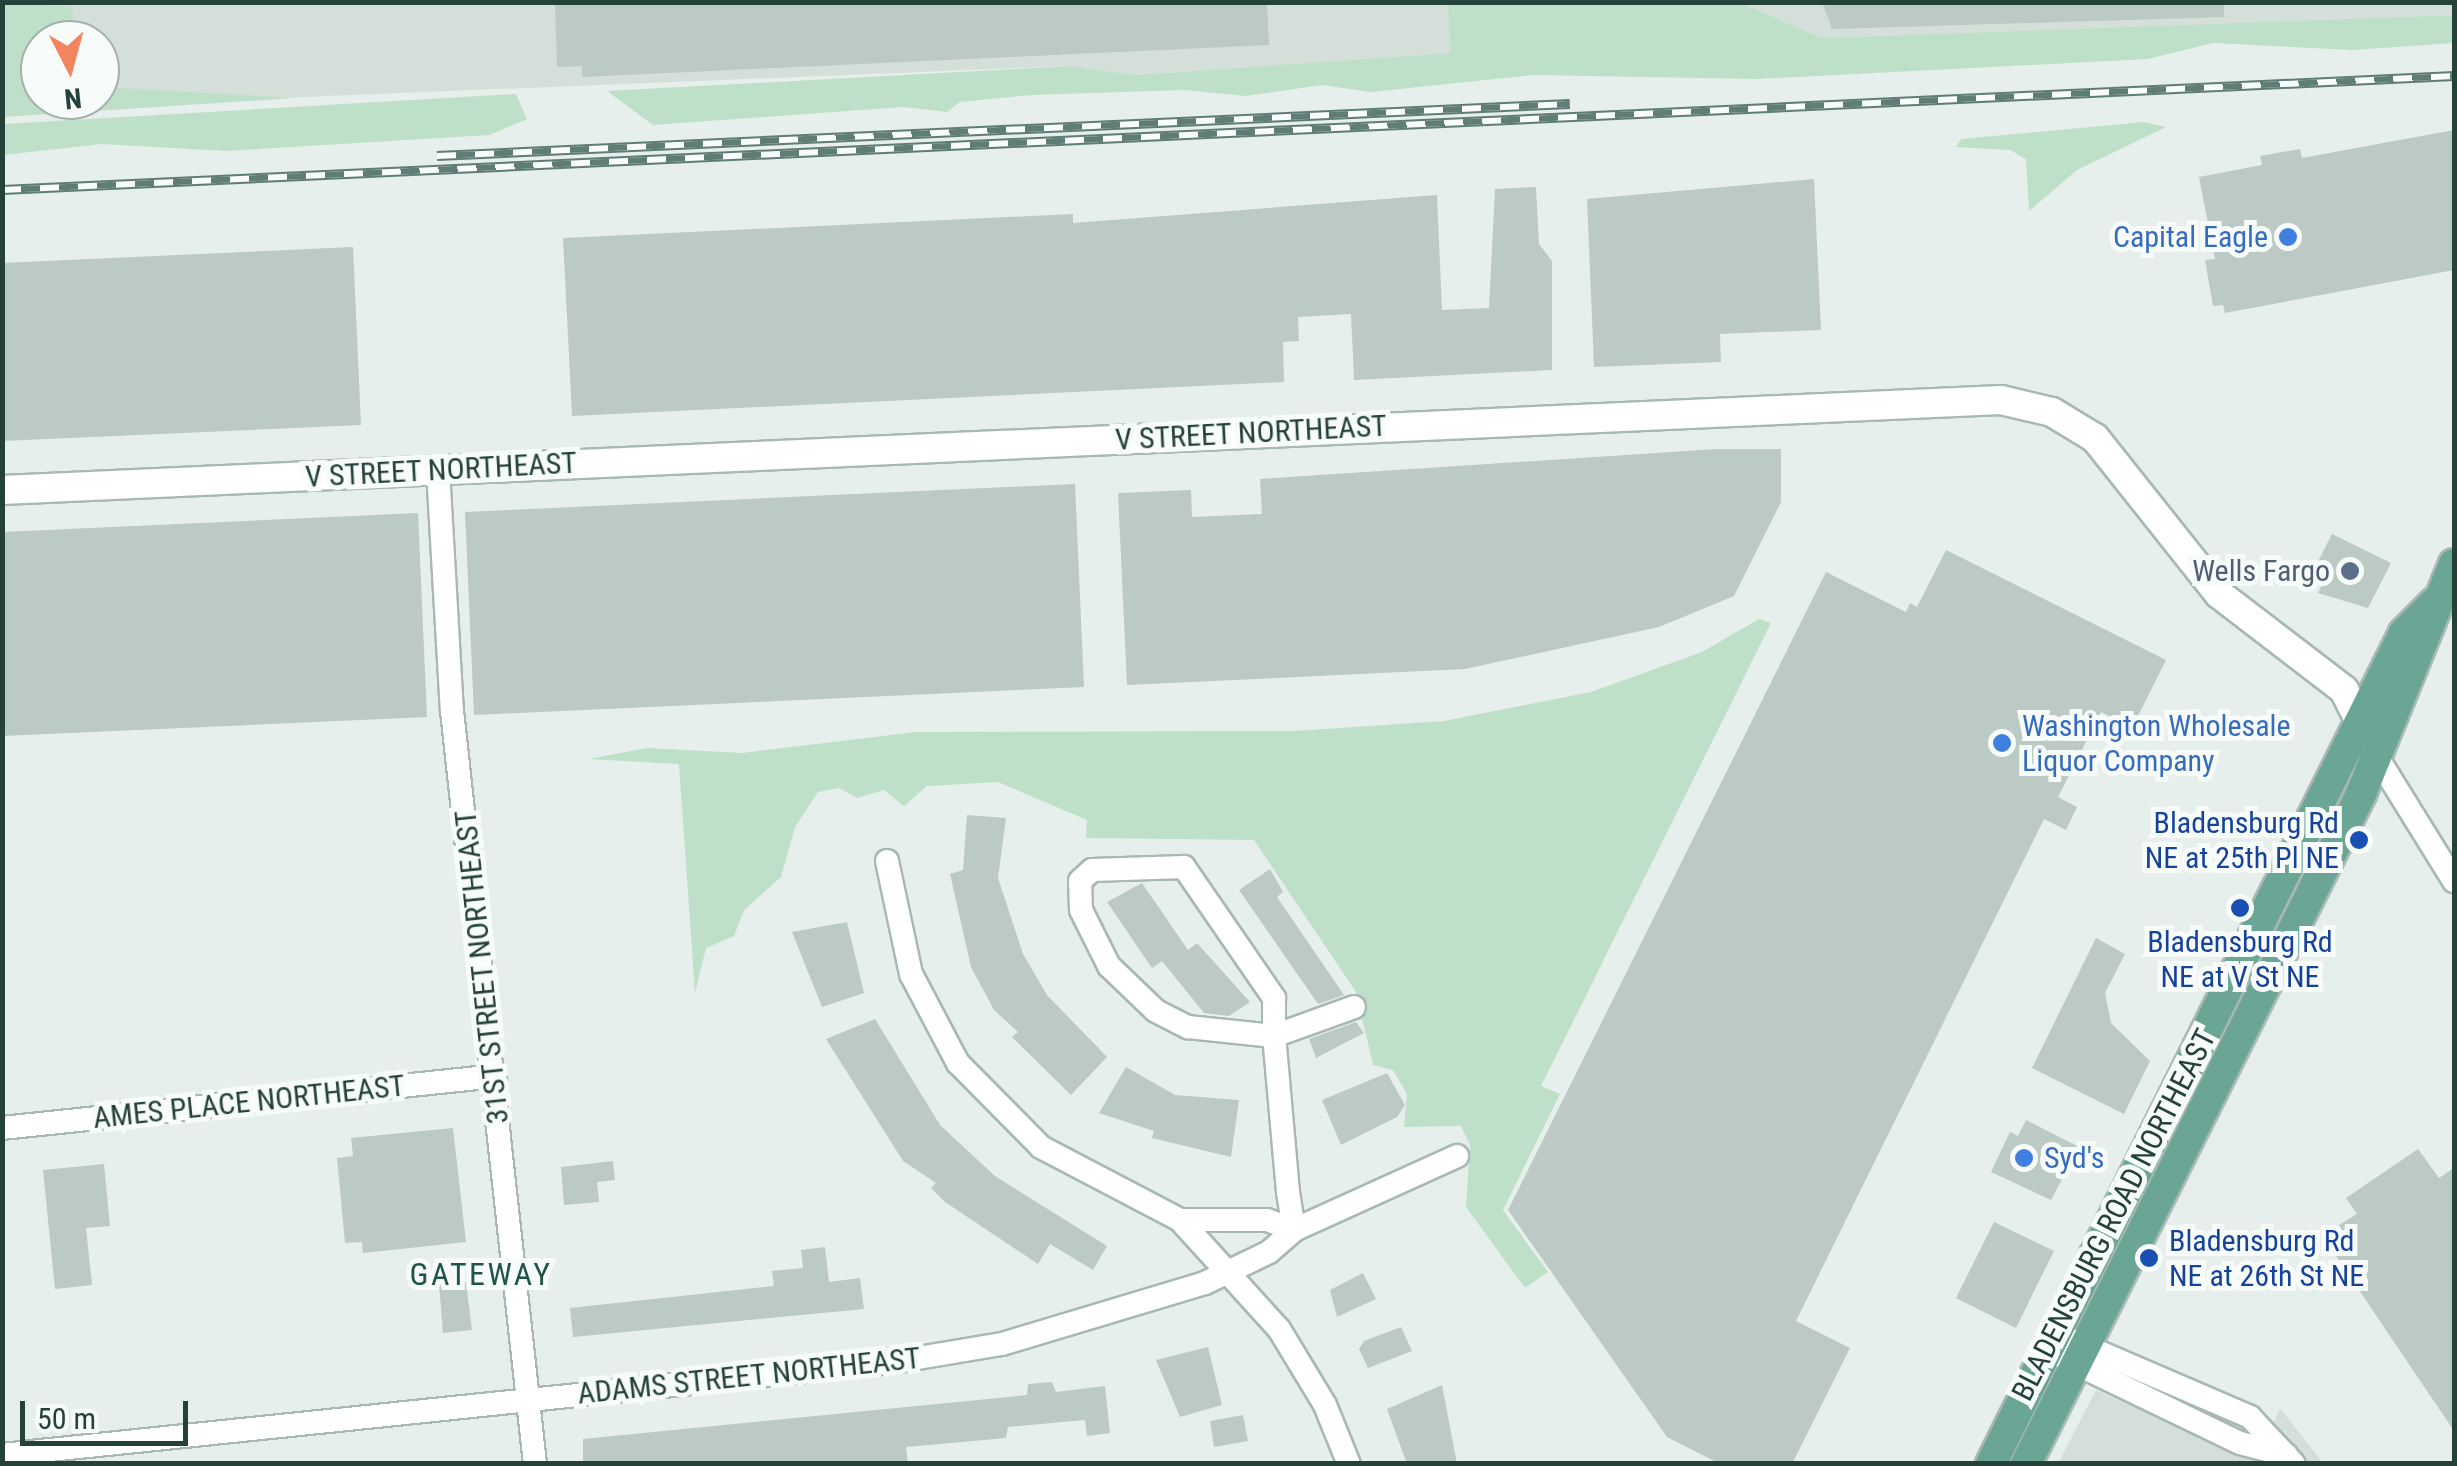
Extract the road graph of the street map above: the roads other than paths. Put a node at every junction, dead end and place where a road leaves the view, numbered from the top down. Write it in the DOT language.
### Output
graph roads {
  1 [pos="438,470"];
  2 [pos="2,490"];
  3 [pos="2454,564"];
  4 [pos="2437,600"];
  5 [pos="2360,723"];
  6 [pos="2377,757"];
  7 [pos="887,861"];
  8 [pos="2454,881"];
  9 [pos="1354,1007"];
  10 [pos="1274,1036"];
  11 [pos="2190,1064"];
  12 [pos="494,1076"];
  13 [pos="2219,1077"];
  14 [pos="2,1128"];
  15 [pos="1458,1156"];
  16 [pos="1180,1220"];
  17 [pos="1294,1230"];
  18 [pos="1229,1272"];
  19 [pos="2051,1342"];
  20 [pos="2080,1354"];
  21 [pos="529,1400"];
  22 [pos="2,1455"];
  23 [pos="2292,1460"];
  24 [pos="536,1464"];
  25 [pos="1349,1464"];
  26 [pos="1991,1464"];
  27 [pos="2026,1464"];
  1 -- 2 [label="street, V STREET NORTHEAST"];
  1 -- 5 [label="street, V STREET NORTHEAST"];
  1 -- 12 [label="street, 31ST STREET NORTHEAST"];
  3 -- 4 [label="main road, BLADENSBURG ROAD NORTHEAST"];
  4 -- 5 [label="main road, BLADENSBURG ROAD NORTHEAST"];
  4 -- 6 [label="main road, BLADENSBURG ROAD NORTHEAST"];
  5 -- 6 [label="street, V STREET NORTHEAST"];
  5 -- 11 [label="main road, BLADENSBURG ROAD NORTHEAST"];
  6 -- 8 [label="street"];
  6 -- 13 [label="main road, BLADENSBURG ROAD NORTHEAST"];
  7 -- 16 [label="street"];
  9 -- 10 [label="street"];
  10 -- 10 [label="street"];
  10 -- 17 [label="street"];
  11 -- 13 [label="main road"];
  11 -- 19 [label="main road, BLADENSBURG ROAD NORTHEAST"];
  12 -- 14 [label="street, AMES PLACE NORTHEAST"];
  12 -- 21 [label="street, 31ST STREET NORTHEAST"];
  13 -- 20 [label="main road, BLADENSBURG ROAD NORTHEAST"];
  15 -- 17 [label="street, ADAMS STREET NORTHEAST"];
  16 -- 17 [label="street"];
  16 -- 18 [label="street"];
  17 -- 18 [label="street, ADAMS STREET NORTHEAST"];
  18 -- 21 [label="street, ADAMS STREET NORTHEAST"];
  18 -- 25 [label="street"];
  19 -- 20 [label="street"];
  19 -- 26 [label="main road, BLADENSBURG ROAD NORTHEAST"];
  20 -- 23 [label="street"];
  20 -- 27 [label="main road, BLADENSBURG ROAD NORTHEAST"];
  21 -- 22 [label="street, ADAMS STREET NORTHEAST"];
  21 -- 24 [label="street, 31ST STREET NORTHEAST"];
}
